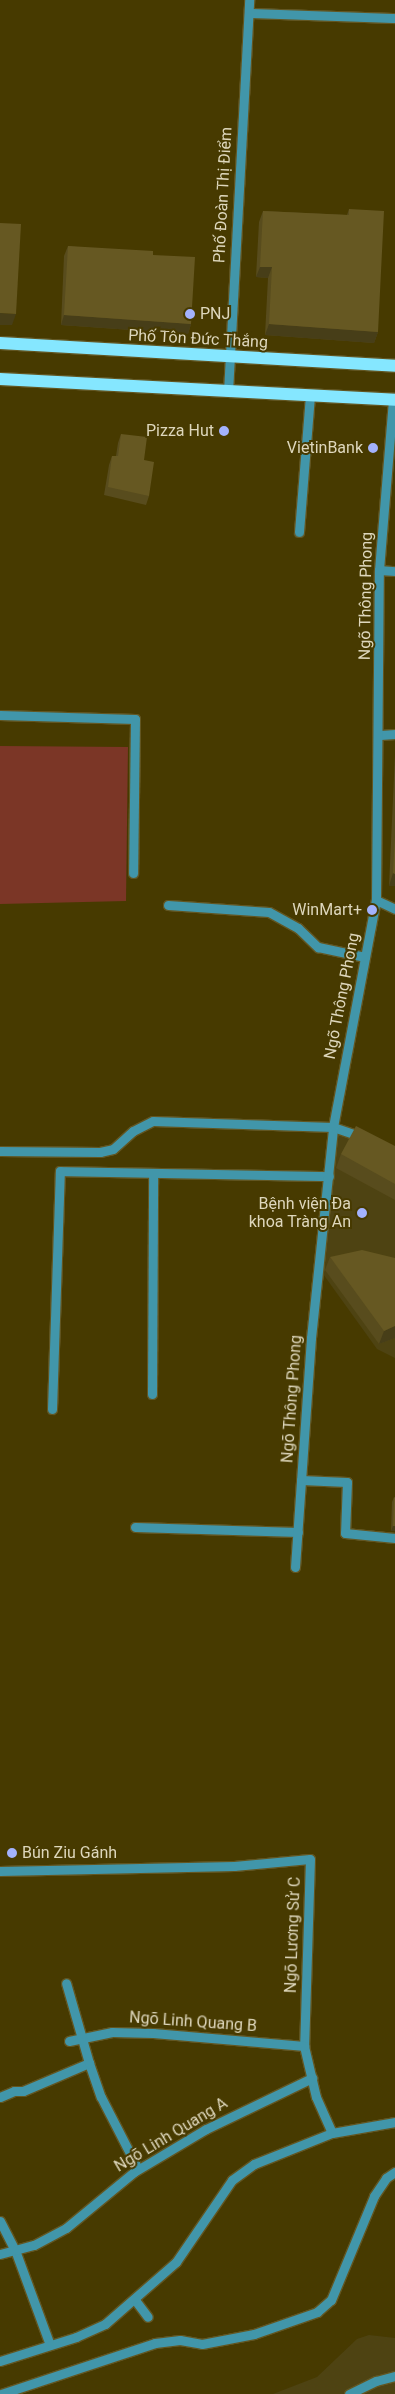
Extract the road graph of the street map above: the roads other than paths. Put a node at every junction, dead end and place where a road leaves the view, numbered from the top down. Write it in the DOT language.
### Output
graph roads {
  1 [pos="249,0"];
  2 [pos="249,13"];
  3 [pos="395,18"];
  4 [pos="0,343"];
  5 [pos="229,357"];
  6 [pos="395,366"];
  7 [pos="0,379"];
  8 [pos="228,392"];
  9 [pos="310,396"];
  10 [pos="394,399"];
  11 [pos="299,532"];
  12 [pos="379,570"];
  13 [pos="395,571"];
  14 [pos="0,715"];
  15 [pos="395,734"];
  16 [pos="380,735"];
  17 [pos="133,873"];
  18 [pos="376,900"];
  19 [pos="168,904"];
  20 [pos="395,908"];
  21 [pos="365,957"];
  22 [pos="333,1127"];
  23 [pos="368,1139"];
  24 [pos="0,1150"];
  25 [pos="153,1174"];
  26 [pos="329,1176"];
  27 [pos="152,1394"];
  28 [pos="52,1408"];
  29 [pos="301,1480"];
  30 [pos="134,1527"];
  31 [pos="298,1532"];
  32 [pos="395,1538"];
  33 [pos="295,1567"];
  34 [pos="0,1871"];
  35 [pos="66,1983"];
  36 [pos="81,2037"];
  37 [pos="69,2041"];
  38 [pos="304,2046"];
  39 [pos="89,2063"];
  40 [pos="312,2078"];
  41 [pos="0,2097"];
  42 [pos="395,2122"];
  43 [pos="332,2133"];
  44 [pos="138,2169"];
  45 [pos="395,2172"];
  46 [pos="0,2221"];
  47 [pos="15,2250"];
  48 [pos="0,2254"];
  49 [pos="135,2300"];
  50 [pos="148,2317"];
  51 [pos="50,2345"];
  52 [pos="0,2361"];
  53 [pos="395,2376"];
  54 [pos="1,2394"];
  55 [pos="349,2394"];
  1 -- 2 [label="street, Phố Đoàn Thị Điểm"];
  2 -- 3 [label="street"];
  2 -- 5 [label="street, Phố Đoàn Thị Điểm"];
  4 -- 5 [label="main road, Phố Tôn Đức Thắng"];
  5 -- 6 [label="main road, Phố Tôn Đức Thắng"];
  5 -- 8 [label="street, Phố Đoàn Thị Điểm"];
  7 -- 8 [label="main road"];
  8 -- 9 [label="main road"];
  9 -- 10 [label="main road"];
  9 -- 11 [label="street"];
  10 -- 12 [label="street, Ngõ Thông Phong"];
  12 -- 13 [label="street"];
  12 -- 16 [label="street, Ngõ Thông Phong"];
  14 -- 17 [label="street"];
  15 -- 16 [label="street"];
  16 -- 18 [label="street, Ngõ Thông Phong"];
  18 -- 20 [label="street"];
  18 -- 21 [label="street, Ngõ Thông Phong"];
  19 -- 21 [label="street"];
  21 -- 22 [label="street, Ngõ Thông Phong"];
  22 -- 23 [label="street"];
  22 -- 24 [label="street"];
  22 -- 26 [label="street, Ngõ Thông Phong"];
  25 -- 26 [label="street"];
  25 -- 27 [label="street"];
  25 -- 28 [label="street"];
  26 -- 29 [label="street, Ngõ Thông Phong"];
  29 -- 31 [label="street, Ngõ Thông Phong"];
  29 -- 32 [label="street"];
  30 -- 31 [label="street"];
  31 -- 33 [label="street, Ngõ Thông Phong"];
  34 -- 38 [label="street, Ngõ Lương Sử C"];
  35 -- 36 [label="street"];
  36 -- 37 [label="street, Ngõ Linh Quang B"];
  36 -- 38 [label="street, Ngõ Linh Quang B"];
  36 -- 39 [label="street"];
  38 -- 40 [label="street, Ngõ Lương Sử C"];
  39 -- 41 [label="street"];
  39 -- 44 [label="street"];
  40 -- 43 [label="street, Ngõ Lương Sử C"];
  40 -- 44 [label="street, Ngõ Linh Quang A"];
  42 -- 43 [label="street"];
  43 -- 49 [label="street"];
  44 -- 47 [label="street, Ngõ Linh Quang A"];
  45 -- 54 [label="street"];
  46 -- 47 [label="street"];
  47 -- 48 [label="street, Ngõ Linh Quang A"];
  47 -- 51 [label="street"];
  49 -- 50 [label="street"];
  49 -- 51 [label="street"];
  51 -- 52 [label="street"];
  53 -- 55 [label="street"];
}
